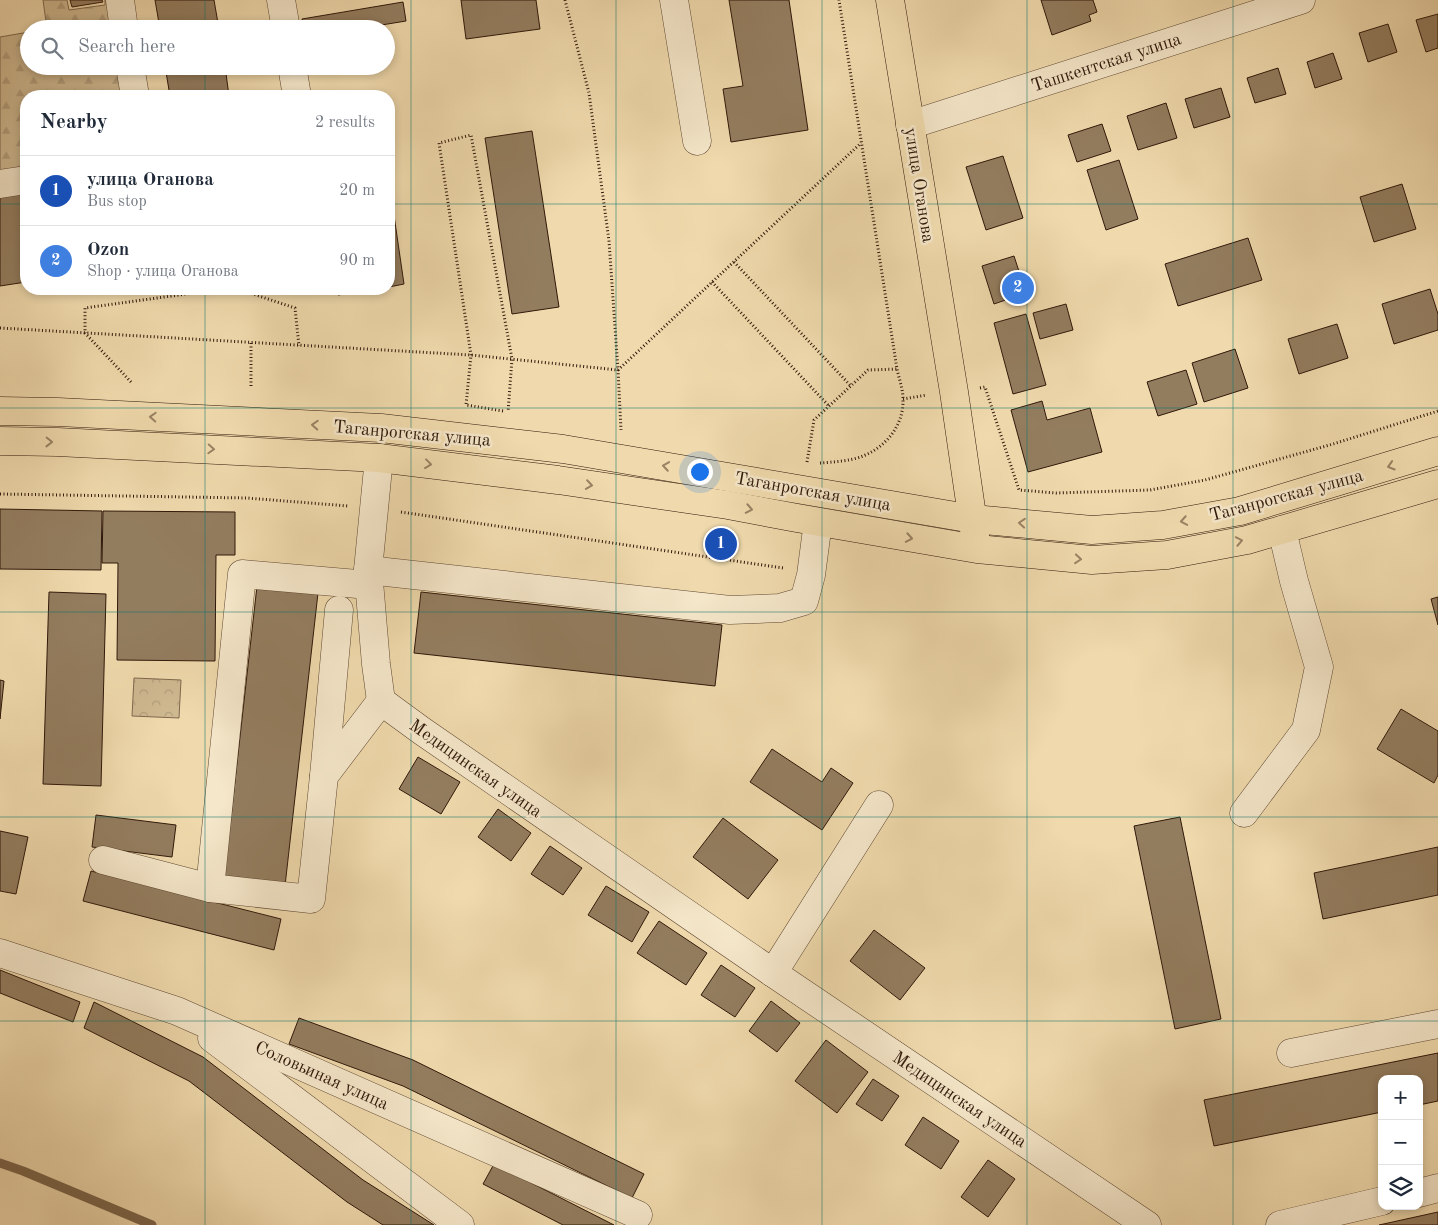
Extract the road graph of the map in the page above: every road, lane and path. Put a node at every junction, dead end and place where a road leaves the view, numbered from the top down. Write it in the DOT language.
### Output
graph roads {
  1 [pos="120,0"];
  2 [pos="281,0"];
  3 [pos="565,0"];
  4 [pos="674,0"];
  5 [pos="839,0"];
  6 [pos="890,0"];
  7 [pos="1302,0"];
  8 [pos="123,20"];
  9 [pos="284,20"];
  10 [pos="132,75"];
  11 [pos="293,75"];
  12 [pos="134,90"];
  13 [pos="295,90"];
  14 [pos="910,125"];
  15 [pos="697,141"];
  16 [pos="861,143"];
  17 [pos="20,181"];
  18 [pos="0,184"];
  19 [pos="734,262"];
  20 [pos="712,282"];
  21 [pos="179,295"];
  22 [pos="256,295"];
  23 [pos="0,328"];
  24 [pos="85,333"];
  25 [pos="251,343"];
  26 [pos="300,346"];
  27 [pos="471,356"];
  28 [pos="512,359"];
  29 [pos="897,369"];
  30 [pos="618,370"];
  31 [pos="131,382"];
  32 [pos="850,385"];
  33 [pos="251,386"];
  34 [pos="954,392"];
  35 [pos="903,399"];
  36 [pos="829,406"];
  37 [pos="0,411"];
  38 [pos="1438,411"];
  39 [pos="508,412"];
  40 [pos="517,414"];
  41 [pos="382,428"];
  42 [pos="621,431"];
  43 [pos="0,441"];
  44 [pos="1438,451"];
  45 [pos="379,458"];
  46 [pos="1438,484"];
  47 [pos="973,519"];
  48 [pos="818,522"];
  49 [pos="1282,530"];
  50 [pos="977,549"];
  51 [pos="369,578"];
  52 [pos="339,610"];
  53 [pos="381,701"];
  54 [pos="324,776"];
  55 [pos="879,806"];
  56 [pos="1244,813"];
  57 [pos="103,860"];
  58 [pos="210,888"];
  59 [pos="0,953"];
  60 [pos="773,973"];
  61 [pos="177,1011"];
  62 [pos="1438,1024"];
  63 [pos="1291,1053"];
  64 [pos="1438,1188"];
  65 [pos="1423,1192"];
  66 [pos="1378,1202"];
  67 [pos="638,1215"];
  68 [pos="460,1225"];
  69 [pos="1147,1225"];
  70 [pos="1280,1225"];
  1 -- 8 [label="street"];
  2 -- 9 [label="street"];
  3 -- 30 [label="path"];
  4 -- 15 [label="street"];
  5 -- 16 [label="path"];
  6 -- 14 [label="main road, улица Оганова"];
  7 -- 14 [label="street, Ташкентская улица"];
  10 -- 12 [label="street"];
  11 -- 13 [label="street"];
  14 -- 34 [label="main road, улица Оганова"];
  16 -- 19 [label="path"];
  16 -- 29 [label="path"];
  17 -- 18 [label="street"];
  19 -- 20 [label="path"];
  19 -- 32 [label="path"];
  20 -- 30 [label="path"];
  20 -- 36 [label="path"];
  21 -- 24 [label="path"];
  22 -- 26 [label="path"];
  23 -- 24 [label="path"];
  24 -- 25 [label="path"];
  24 -- 31 [label="path"];
  25 -- 26 [label="path"];
  25 -- 33 [label="path"];
  26 -- 27 [label="path"];
  27 -- 28 [label="path"];
  27 -- 28 [label="path"];
  27 -- 39 [label="path"];
  28 -- 30 [label="path"];
  28 -- 39 [label="path"];
  29 -- 32 [label="path"];
  29 -- 35 [label="path"];
  30 -- 42 [label="path"];
  32 -- 36 [label="path"];
  34 -- 35 [label="path"];
  34 -- 38 [label="path"];
  34 -- 47 [label="main road, улица Оганова"];
  35 -- 36 [label="path"];
  41 -- 37 [label="main road, Таганрогская улица, one-way"];
  39 -- 40 [label="path"];
  41 -- 45 [label="main road"];
  47 -- 41 [label="main road, Таганрогская улица, one-way"];
  43 -- 45 [label="main road, Таганрогская улица, one-way"];
  44 -- 47 [label="main road, Таганрогская улица, one-way"];
  45 -- 48 [label="main road, Таганрогская улица, one-way"];
  45 -- 51 [label="street"];
  46 -- 49 [label="main road, Таганрогская улица"];
  47 -- 50 [label="main road, улица Оганова"];
  48 -- 50 [label="main road, Таганрогская улица, one-way"];
  48 -- 51 [label="street"];
  50 -- 49 [label="main road, Таганрогская улица, one-way"];
  49 -- 56 [label="street"];
  51 -- 53 [label="street"];
  51 -- 58 [label="street"];
  52 -- 54 [label="street"];
  53 -- 54 [label="street"];
  53 -- 60 [label="street, Медицинская улица"];
  54 -- 58 [label="street"];
  55 -- 60 [label="street"];
  57 -- 58 [label="street"];
  59 -- 61 [label="street, Соловьиная улица"];
  60 -- 69 [label="street, Медицинская улица"];
  61 -- 67 [label="street, Соловьиная улица"];
  61 -- 68 [label="street"];
  62 -- 63 [label="street"];
  64 -- 65 [label="street"];
  66 -- 70 [label="street"];
}
